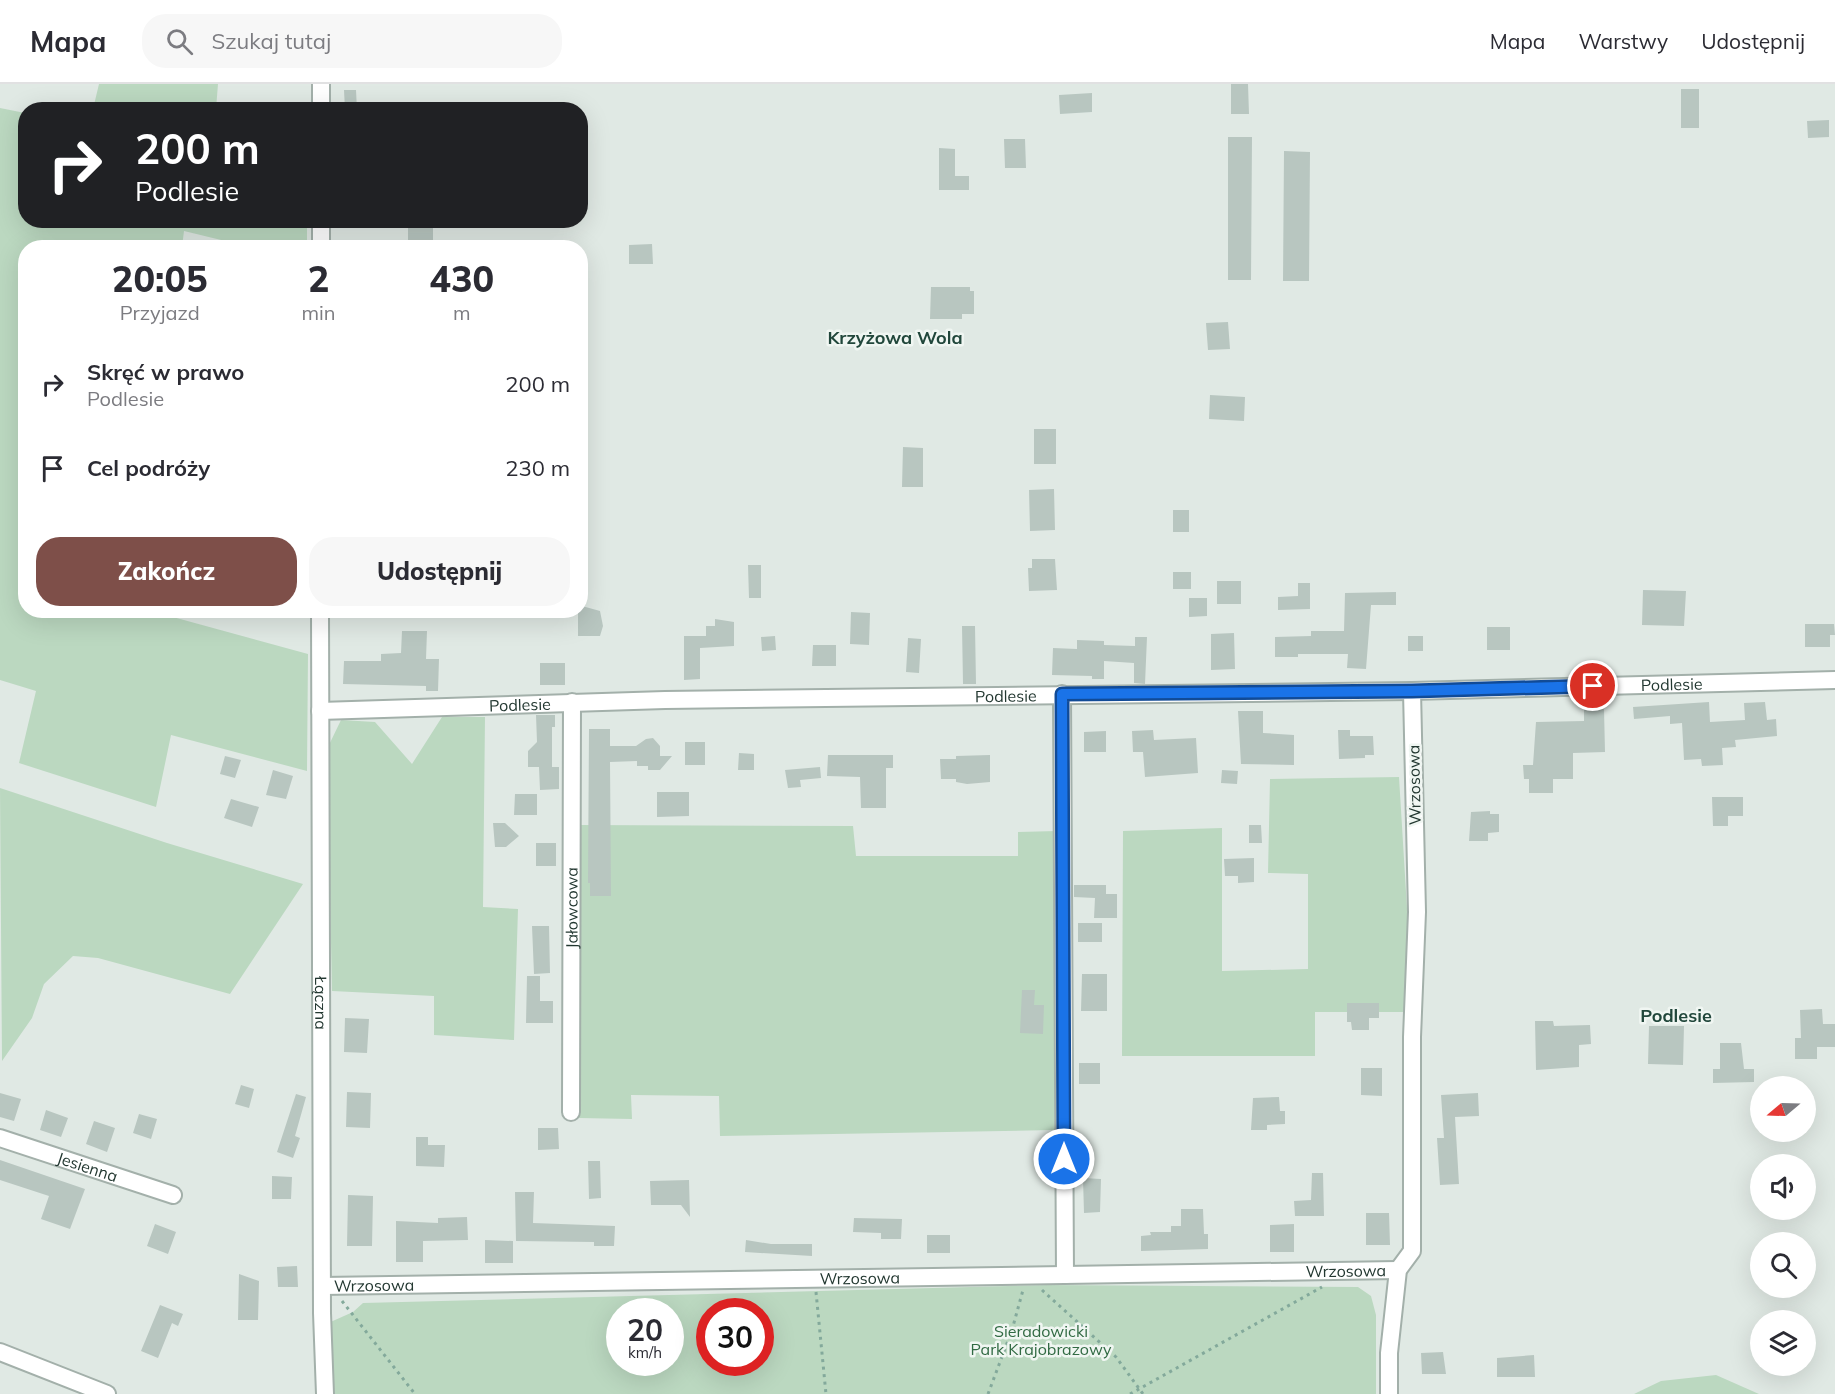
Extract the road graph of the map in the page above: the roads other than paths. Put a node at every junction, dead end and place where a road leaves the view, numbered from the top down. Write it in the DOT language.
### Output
graph roads {
  1 [pos="321,84"];
  2 [pos="321,102"];
  3 [pos="320,618"];
  4 [pos="1835,680"];
  5 [pos="1412,691"];
  6 [pos="1062,694"];
  7 [pos="572,702"];
  8 [pos="320,711"];
  9 [pos="570,1112"];
  10 [pos="0,1138"];
  11 [pos="173,1195"];
  12 [pos="1398,1270"];
  13 [pos="1065,1275"];
  14 [pos="322,1286"];
  15 [pos="0,1352"];
  16 [pos="107,1394"];
  17 [pos="325,1394"];
  18 [pos="1389,1394"];
  1 -- 2 [label="street"];
  3 -- 8 [label="street, Łączna"];
  4 -- 5 [label="street, Podlesie"];
  5 -- 6 [label="street, Podlesie"];
  5 -- 12 [label="street, Wrzosowa"];
  6 -- 7 [label="street, Podlesie"];
  6 -- 13 [label="street"];
  7 -- 8 [label="street, Podlesie"];
  7 -- 9 [label="street, Jałowcowa"];
  8 -- 14 [label="street, Łączna"];
  10 -- 11 [label="street, Jesienna"];
  12 -- 13 [label="street, Wrzosowa"];
  12 -- 18 [label="street, Wrzosowa"];
  13 -- 14 [label="street, Wrzosowa"];
  14 -- 17 [label="street, Łączna"];
  15 -- 16 [label="street"];
}
